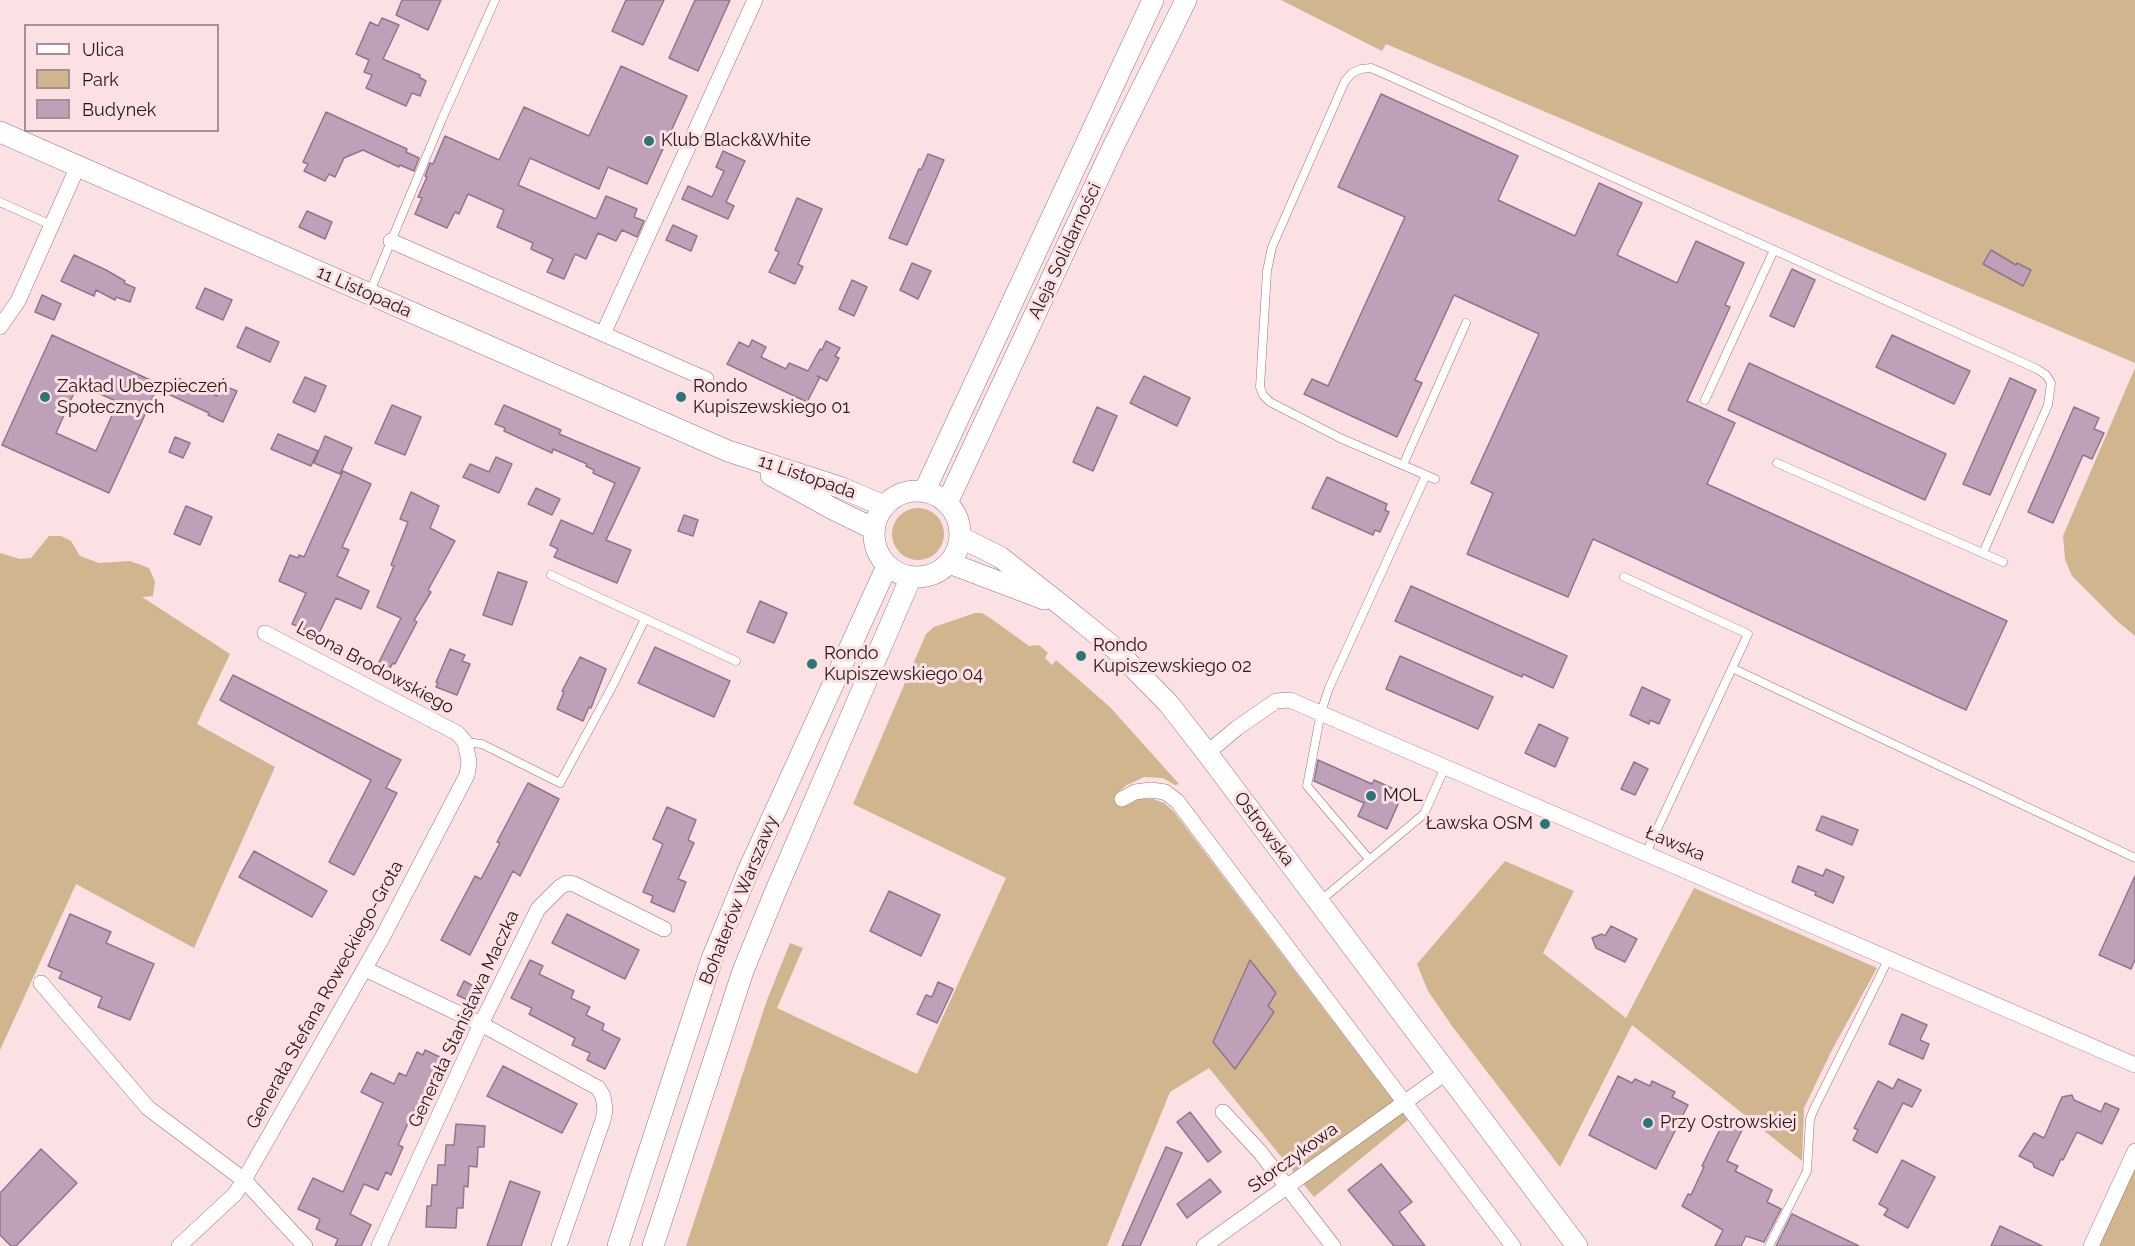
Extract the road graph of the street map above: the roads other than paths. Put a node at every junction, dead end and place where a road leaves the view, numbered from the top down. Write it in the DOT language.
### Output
graph roads {
  1 [pos="495,0"];
  2 [pos="755,0"];
  3 [pos="1153,0"];
  4 [pos="1186,0"];
  5 [pos="0,132"];
  6 [pos="78,166"];
  7 [pos="0,202"];
  8 [pos="51,225"];
  9 [pos="391,242"];
  10 [pos="1774,250"];
  11 [pos="369,294"];
  12 [pos="1466,323"];
  13 [pos="0,327"];
  14 [pos="603,334"];
  15 [pos="706,379"];
  16 [pos="1705,400"];
  17 [pos="728,451"];
  18 [pos="1777,463"];
  19 [pos="1403,465"];
  20 [pos="1426,475"];
  21 [pos="1435,479"];
  22 [pos="924,492"];
  23 [pos="947,503"];
  24 [pos="885,506"];
  25 [pos="874,529"];
  26 [pos="960,537"];
  27 [pos="1983,553"];
  28 [pos="949,562"];
  29 [pos="2004,562"];
  30 [pos="887,566"];
  31 [pos="551,575"];
  32 [pos="911,577"];
  33 [pos="1624,577"];
  34 [pos="1061,605"];
  35 [pos="645,619"];
  36 [pos="265,633"];
  37 [pos="736,661"];
  38 [pos="1732,668"];
  39 [pos="1321,712"];
  40 [pos="465,742"];
  41 [pos="1207,753"];
  42 [pos="1446,766"];
  43 [pos="1122,799"];
  44 [pos="1646,853"];
  45 [pos="2135,858"];
  46 [pos="1369,859"];
  47 [pos="1319,902"];
  48 [pos="664,929"];
  49 [pos="1888,958"];
  50 [pos="365,969"];
  51 [pos="41,983"];
  52 [pos="481,1023"];
  53 [pos="2135,1065"];
  54 [pos="1447,1072"];
  55 [pos="1405,1102"];
  56 [pos="1223,1112"];
  57 [pos="2135,1151"];
  58 [pos="244,1180"];
  59 [pos="1288,1185"];
  60 [pos="179,1246"];
  61 [pos="304,1246"];
  62 [pos="379,1246"];
  63 [pos="560,1246"];
  64 [pos="618,1246"];
  65 [pos="653,1246"];
  66 [pos="1203,1246"];
  67 [pos="1334,1246"];
  68 [pos="1513,1246"];
  69 [pos="1577,1246"];
  70 [pos="1768,1246"];
  71 [pos="2091,1246"];
  1 -- 9 [label="lane"];
  2 -- 14 [label="street"];
  3 -- 22 [label="main road, Aleja Solidarności"];
  4 -- 23 [label="main road, Aleja Solidarności"];
  5 -- 6 [label="main road, 11 Listopada"];
  6 -- 8 [label="street"];
  6 -- 11 [label="main road, 11 Listopada"];
  7 -- 8 [label="lane"];
  8 -- 13 [label="street"];
  9 -- 11 [label="lane"];
  9 -- 14 [label="street"];
  10 -- 16 [label="lane"];
  10 -- 19 [label="lane"];
  10 -- 27 [label="lane"];
  11 -- 17 [label="main road, 11 Listopada"];
  12 -- 19 [label="lane"];
  14 -- 15 [label="street"];
  17 -- 24 [label="main road, 11 Listopada"];
  17 -- 25 [label="main road, 11 Listopada"];
  18 -- 27 [label="lane"];
  19 -- 20 [label="lane"];
  20 -- 21 [label="lane"];
  20 -- 39 [label="lane"];
  22 -- 23 [label="main road"];
  22 -- 24 [label="main road"];
  23 -- 26 [label="main road"];
  24 -- 25 [label="main road"];
  25 -- 30 [label="main road"];
  26 -- 28 [label="main road"];
  26 -- 34 [label="main road, Ostrowska"];
  27 -- 29 [label="lane"];
  28 -- 32 [label="main road"];
  28 -- 34 [label="main road, Ostrowska"];
  30 -- 32 [label="main road"];
  30 -- 64 [label="main road, Bohaterów Warszawy"];
  31 -- 35 [label="lane"];
  32 -- 65 [label="main road, Bohaterów Warszawy"];
  33 -- 38 [label="lane"];
  34 -- 41 [label="main road, Ostrowska"];
  35 -- 37 [label="lane"];
  35 -- 40 [label="lane"];
  36 -- 40 [label="street, Leona Brodowskiego"];
  38 -- 44 [label="lane"];
  38 -- 45 [label="lane"];
  39 -- 41 [label="street, Ławska"];
  39 -- 42 [label="street, Ławska"];
  39 -- 46 [label="lane"];
  40 -- 50 [label="street, Generała Stefana Roweckiego-Grota"];
  41 -- 47 [label="main road, Ostrowska"];
  42 -- 44 [label="street, Ławska"];
  42 -- 46 [label="lane"];
  43 -- 55 [label="street"];
  44 -- 49 [label="street, Ławska"];
  46 -- 47 [label="lane"];
  47 -- 54 [label="main road, Ostrowska"];
  48 -- 52 [label="street, Generała Stanisława Maczka"];
  49 -- 53 [label="street, Ławska"];
  49 -- 70 [label="lane"];
  50 -- 52 [label="street"];
  50 -- 58 [label="street, Generała Stefana Roweckiego-Grota"];
  51 -- 58 [label="street"];
  52 -- 62 [label="street, Generała Stanisława Maczka"];
  52 -- 63 [label="street"];
  54 -- 55 [label="street"];
  54 -- 69 [label="main road, Ostrowska"];
  55 -- 59 [label="street, Storczykowa"];
  55 -- 68 [label="street"];
  56 -- 59 [label="street"];
  57 -- 71 [label="street"];
  58 -- 60 [label="street, Generała Stefana Roweckiego-Grota"];
  58 -- 61 [label="street"];
  59 -- 66 [label="street, Storczykowa"];
  59 -- 67 [label="street"];
}
